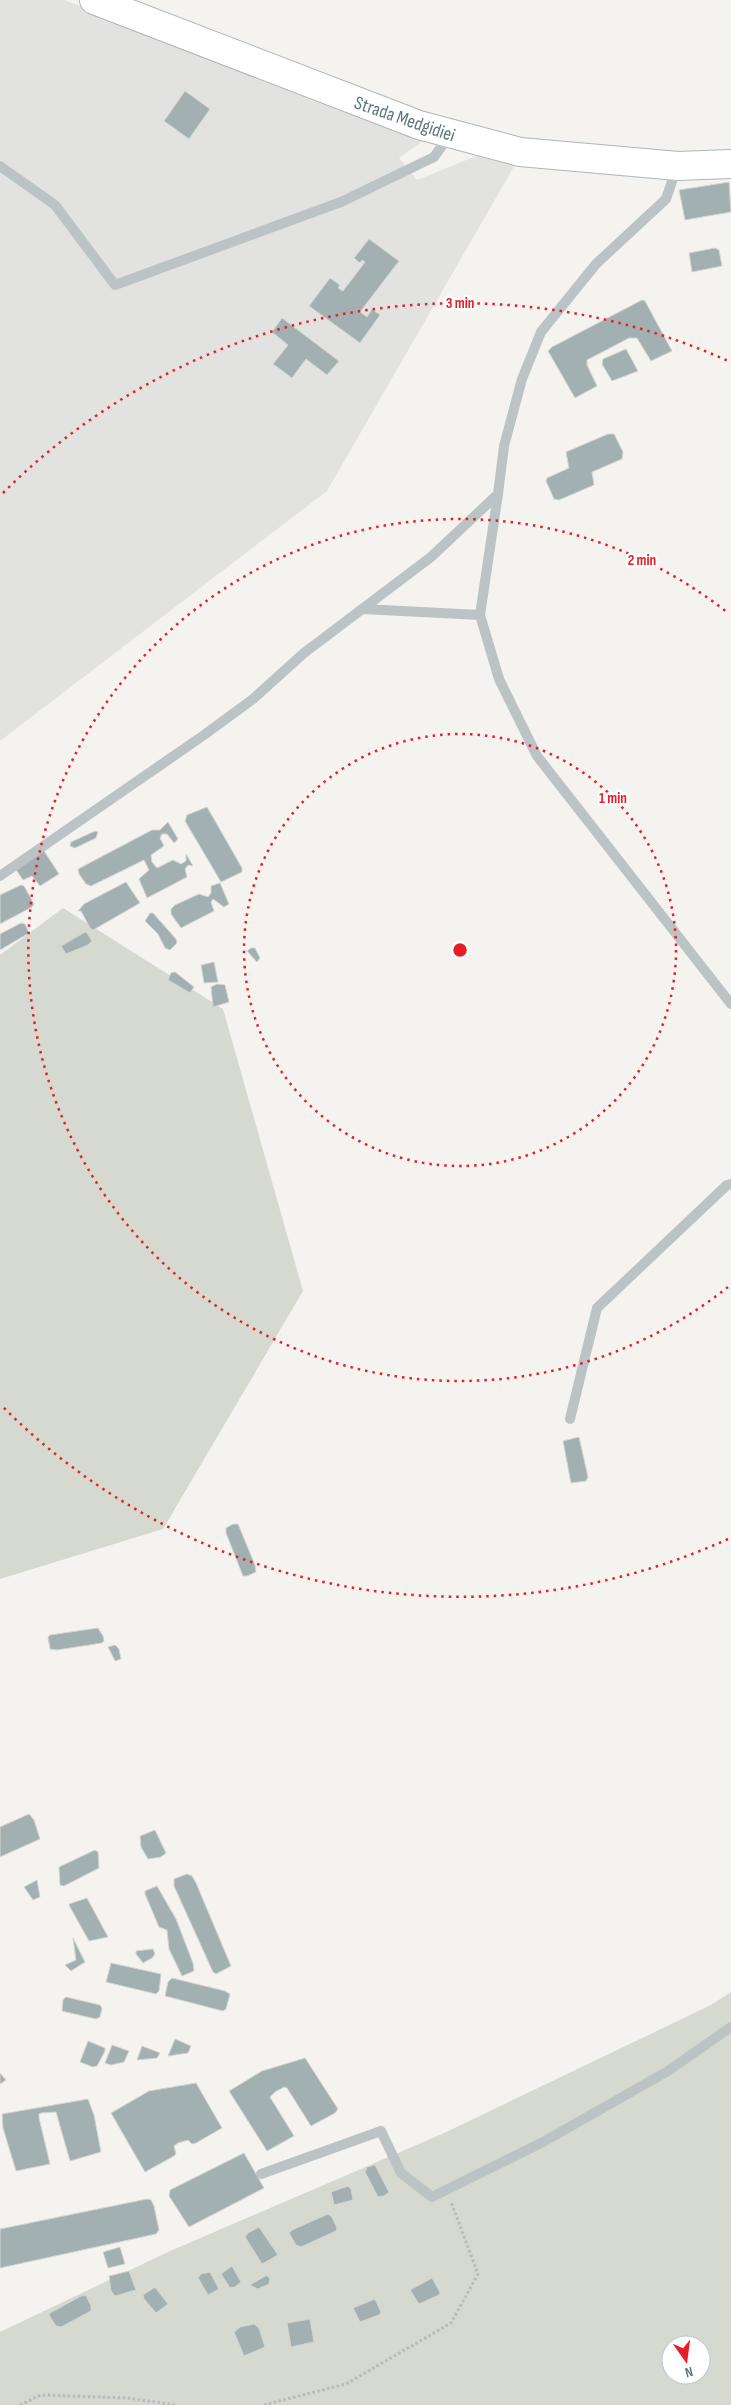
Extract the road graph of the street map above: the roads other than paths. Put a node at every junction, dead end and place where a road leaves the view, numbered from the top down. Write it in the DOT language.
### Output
graph roads {
  1 [pos="94,0"];
  2 [pos="451,135"];
  3 [pos="731,164"];
  4 [pos="0,166"];
  5 [pos="678,166"];
  6 [pos="498,494"];
  7 [pos="363,609"];
  8 [pos="480,615"];
  9 [pos="0,876"];
  10 [pos="731,1004"];
  11 [pos="731,1184"];
  12 [pos="570,1418"];
  13 [pos="731,2027"];
  14 [pos="261,2174"];
  1 -- 2 [label="main road, Strada Medgidiei"];
  2 -- 4 [label="lane"];
  2 -- 5 [label="main road, Strada Medgidiei"];
  3 -- 5 [label="main road, Strada Medgidiei"];
  5 -- 6 [label="lane"];
  6 -- 7 [label="lane"];
  6 -- 8 [label="lane"];
  7 -- 8 [label="lane"];
  7 -- 9 [label="lane"];
  8 -- 10 [label="lane"];
  11 -- 12 [label="lane"];
  13 -- 14 [label="lane"];
}
